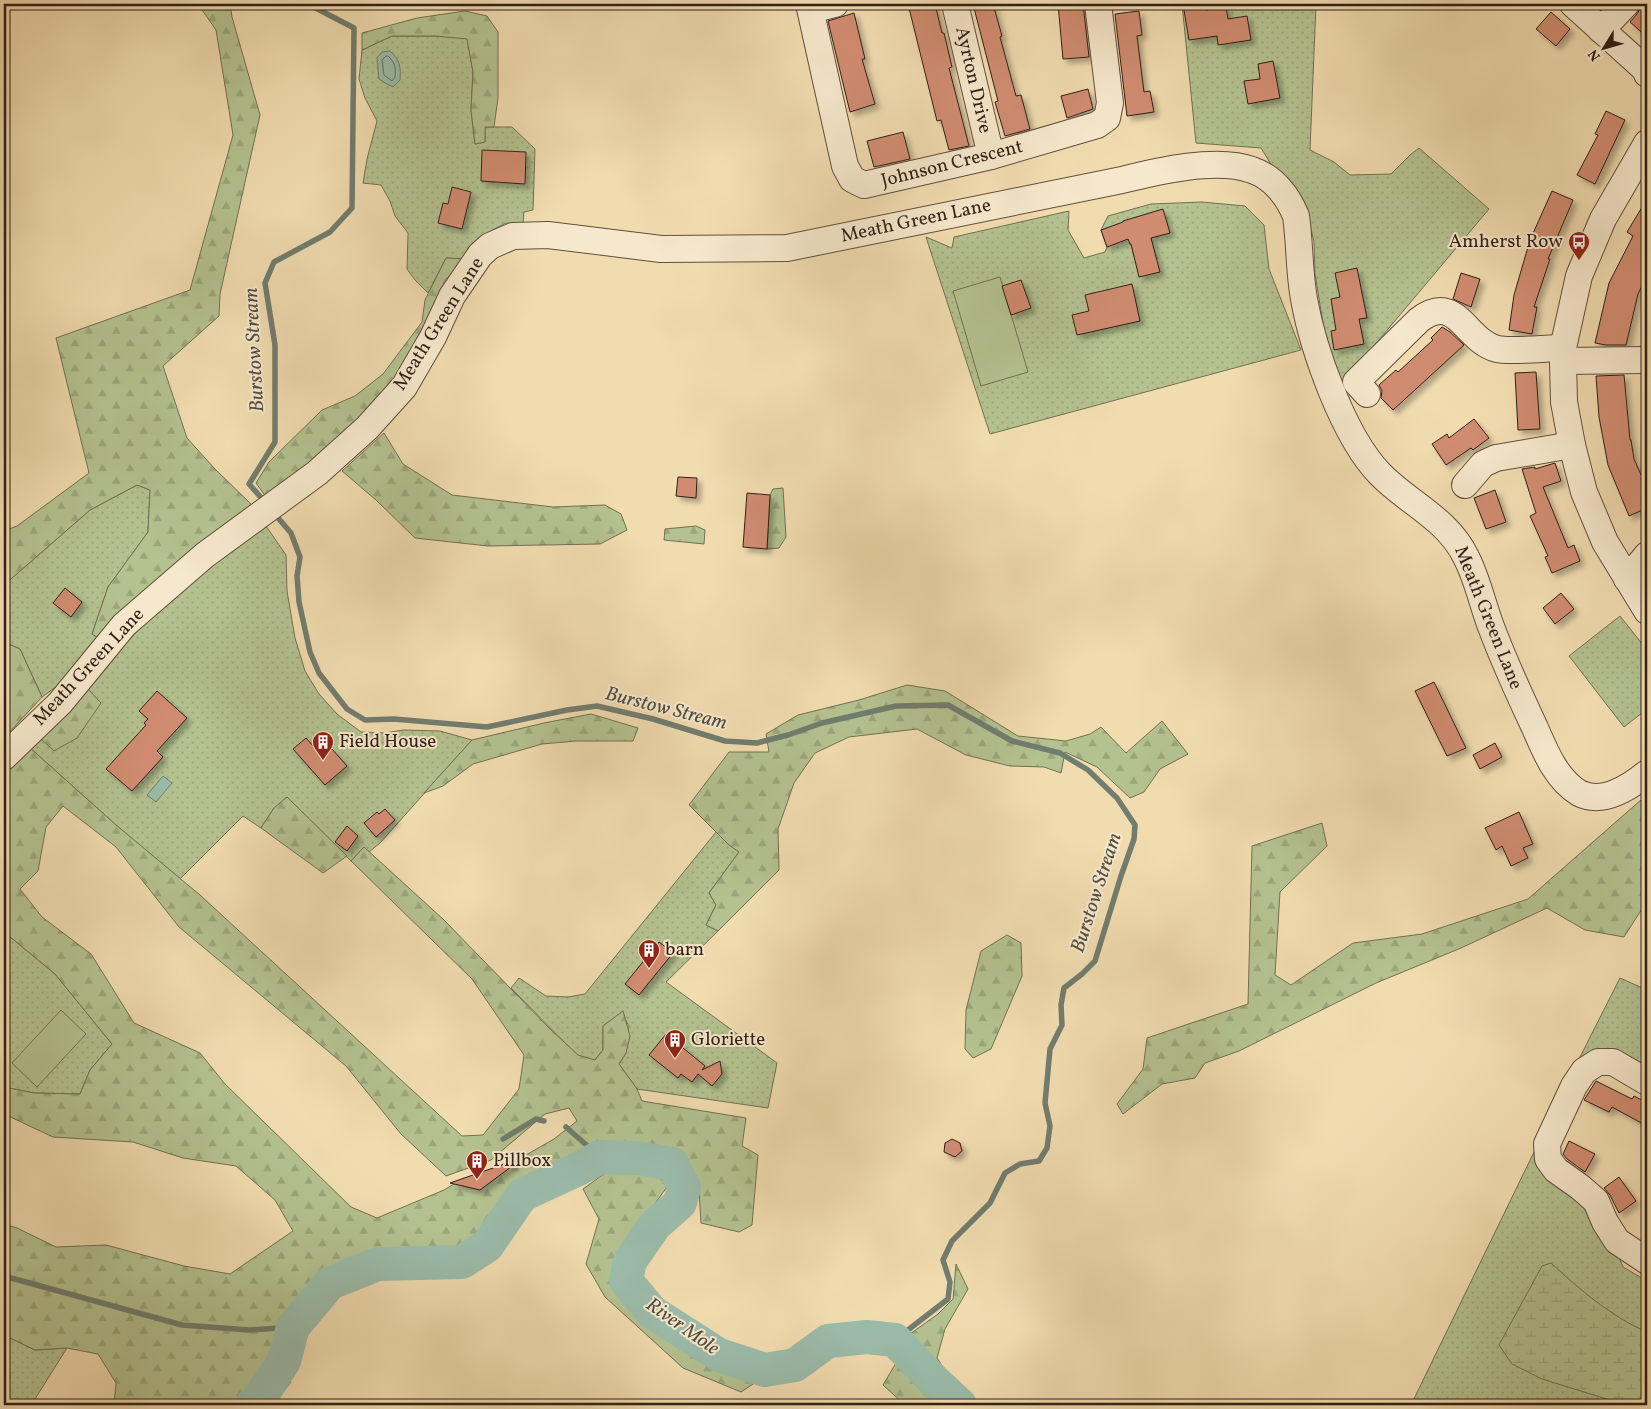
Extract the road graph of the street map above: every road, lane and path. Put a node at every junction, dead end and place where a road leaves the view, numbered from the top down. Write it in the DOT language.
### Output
graph roads {
  1 [pos="955,4"];
  2 [pos="1098,4"];
  3 [pos="1573,4"];
  4 [pos="1626,4"];
  5 [pos="818,6"];
  6 [pos="1601,30"];
  7 [pos="1647,74"];
  8 [pos="1647,143"];
  9 [pos="991,156"];
  10 [pos="1563,354"];
  11 [pos="1647,360"];
  12 [pos="1367,394"];
  13 [pos="1572,445"];
  14 [pos="1465,485"];
  15 [pos="1647,555"];
  16 [pos="1627,578"];
  17 [pos="1647,611"];
  18 [pos="4,757"];
  19 [pos="1647,773"];
  20 [pos="1647,1082"];
  21 [pos="1647,1261"];
  1 -- 9 [label="street, Ayrton Drive"];
  2 -- 9 [label="street, Johnson Crescent"];
  3 -- 6 [label="street"];
  4 -- 6 [label="street"];
  5 -- 9 [label="street, Johnson Crescent"];
  6 -- 7 [label="street"];
  8 -- 10 [label="street"];
  10 -- 11 [label="street"];
  10 -- 12 [label="street"];
  10 -- 13 [label="street"];
  13 -- 14 [label="street"];
  13 -- 16 [label="street"];
  15 -- 16 [label="street"];
  16 -- 17 [label="street"];
  18 -- 19 [label="street, Meath Green Lane"];
  20 -- 21 [label="street"];
}
